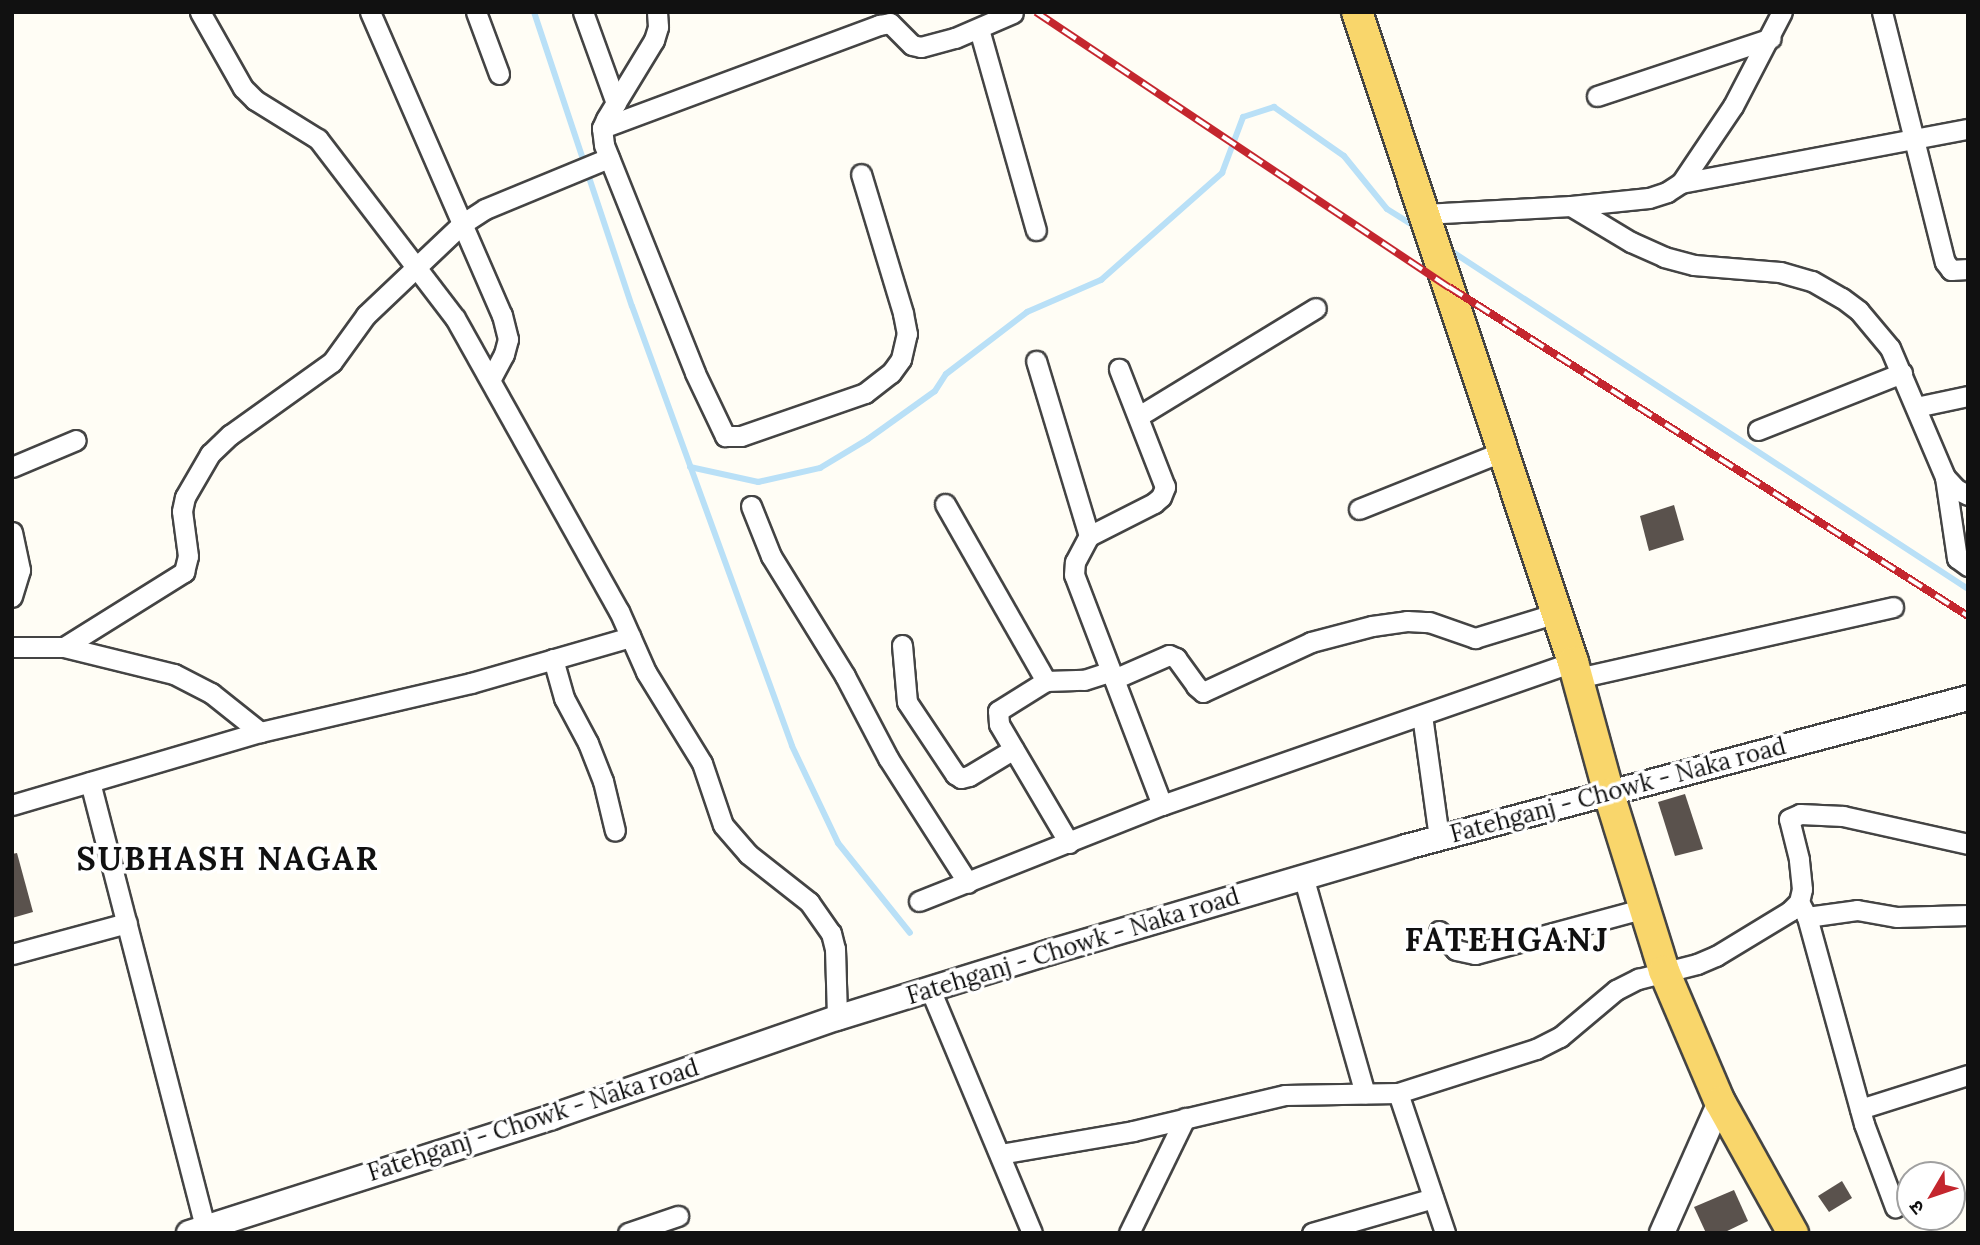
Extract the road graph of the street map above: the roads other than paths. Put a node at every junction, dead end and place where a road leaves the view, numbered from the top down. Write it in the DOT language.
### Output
graph roads {
  1 [pos="200,12"];
  2 [pos="370,12"];
  3 [pos="476,12"];
  4 [pos="583,12"];
  5 [pos="657,12"];
  6 [pos="1357,12"];
  7 [pos="1782,12"];
  8 [pos="1882,12"];
  9 [pos="1013,13"];
  10 [pos="979,29"];
  11 [pos="1771,38"];
  12 [pos="499,74"];
  13 [pos="1597,96"];
  14 [pos="616,103"];
  15 [pos="602,128"];
  16 [pos="1968,129"];
  17 [pos="1915,140"];
  18 [pos="595,164"];
  19 [pos="861,174"];
  20 [pos="1681,183"];
  21 [pos="1572,206"];
  22 [pos="462,224"];
  23 [pos="1036,230"];
  24 [pos="1430,232"];
  25 [pos="416,267"];
  26 [pos="1968,269"];
  27 [pos="1316,308"];
  28 [pos="1036,361"];
  29 [pos="1118,369"];
  30 [pos="1902,373"];
  31 [pos="491,377"];
  32 [pos="1968,396"];
  33 [pos="1916,407"];
  34 [pos="1139,416"];
  35 [pos="1758,430"];
  36 [pos="76,440"];
  37 [pos="1504,451"];
  38 [pos="12,467"];
  39 [pos="1945,477"];
  40 [pos="1968,495"];
  41 [pos="944,504"];
  42 [pos="751,506"];
  43 [pos="1359,509"];
  44 [pos="12,532"];
  45 [pos="1089,536"];
  46 [pos="1968,566"];
  47 [pos="12,597"];
  48 [pos="1893,607"];
  49 [pos="1557,612"];
  50 [pos="630,638"];
  51 [pos="902,645"];
  52 [pos="12,647"];
  53 [pos="64,647"];
  54 [pos="554,659"];
  55 [pos="1575,670"];
  56 [pos="1113,675"];
  57 [pos="1046,681"];
  58 [pos="1968,698"];
  59 [pos="1422,715"];
  60 [pos="260,732"];
  61 [pos="1014,749"];
  62 [pos="90,782"];
  63 [pos="1609,794"];
  64 [pos="12,805"];
  65 [pos="1162,806"];
  66 [pos="615,831"];
  67 [pos="1440,838"];
  68 [pos="1069,843"];
  69 [pos="1968,844"];
  70 [pos="1303,876"];
  71 [pos="968,883"];
  72 [pos="919,901"];
  73 [pos="1645,908"];
  74 [pos="1803,909"];
  75 [pos="1968,915"];
  76 [pos="127,923"];
  77 [pos="1439,930"];
  78 [pos="12,954"];
  79 [pos="1664,971"];
  80 [pos="930,989"];
  81 [pos="837,1018"];
  82 [pos="1968,1075"];
  83 [pos="1365,1093"];
  84 [pos="1398,1093"];
  85 [pos="1720,1102"];
  86 [pos="1860,1110"];
  87 [pos="1185,1118"];
  88 [pos="1000,1154"];
  89 [pos="1433,1198"];
  90 [pos="1895,1208"];
  91 [pos="678,1216"];
  92 [pos="197,1230"];
  93 [pos="628,1233"];
  94 [pos="1032,1233"];
  95 [pos="1129,1233"];
  96 [pos="1312,1233"];
  97 [pos="1445,1233"];
  98 [pos="1662,1233"];
  99 [pos="1793,1233"];
  1 -- 25 [label="street"];
  2 -- 22 [label="street"];
  3 -- 12 [label="street"];
  4 -- 14 [label="street"];
  5 -- 14 [label="street"];
  6 -- 24 [label="main road"];
  7 -- 11 [label="street"];
  8 -- 17 [label="street"];
  9 -- 10 [label="street"];
  10 -- 15 [label="street"];
  10 -- 23 [label="street"];
  11 -- 13 [label="street"];
  11 -- 20 [label="street"];
  14 -- 15 [label="street"];
  15 -- 18 [label="street"];
  16 -- 17 [label="street"];
  17 -- 20 [label="street"];
  17 -- 26 [label="street"];
  18 -- 19 [label="street"];
  18 -- 22 [label="street"];
  20 -- 21 [label="street"];
  21 -- 24 [label="street"];
  21 -- 30 [label="street"];
  22 -- 25 [label="street"];
  22 -- 31 [label="street"];
  24 -- 37 [label="main road"];
  25 -- 31 [label="street"];
  25 -- 53 [label="street"];
  27 -- 34 [label="street"];
  28 -- 45 [label="street"];
  29 -- 34 [label="street"];
  30 -- 33 [label="street"];
  30 -- 35 [label="street"];
  31 -- 50 [label="street"];
  32 -- 33 [label="street"];
  33 -- 39 [label="street"];
  34 -- 45 [label="street"];
  36 -- 38 [label="street"];
  37 -- 43 [label="street"];
  37 -- 49 [label="main road"];
  39 -- 40 [label="street"];
  39 -- 46 [label="street"];
  41 -- 57 [label="street"];
  42 -- 71 [label="street"];
  44 -- 47 [label="street"];
  45 -- 56 [label="street"];
  48 -- 55 [label="street"];
  49 -- 55 [label="main road"];
  49 -- 56 [label="street"];
  50 -- 54 [label="street"];
  50 -- 81 [label="street"];
  51 -- 61 [label="street"];
  52 -- 53 [label="street"];
  53 -- 60 [label="street"];
  54 -- 60 [label="street"];
  54 -- 66 [label="street"];
  55 -- 59 [label="street"];
  55 -- 63 [label="main road"];
  56 -- 57 [label="street"];
  56 -- 65 [label="street"];
  57 -- 61 [label="street"];
  58 -- 63 [label="street, Fatehganj - Chowk - Naka road"];
  59 -- 65 [label="street"];
  59 -- 67 [label="street"];
  60 -- 62 [label="street"];
  61 -- 68 [label="street"];
  62 -- 64 [label="street"];
  62 -- 76 [label="street"];
  63 -- 67 [label="street, Fatehganj - Chowk - Naka road"];
  63 -- 73 [label="main road"];
  65 -- 68 [label="street"];
  67 -- 70 [label="street, Fatehganj - Chowk - Naka road"];
  68 -- 71 [label="street"];
  69 -- 74 [label="street"];
  70 -- 80 [label="street, Fatehganj - Chowk - Naka road"];
  70 -- 83 [label="street"];
  71 -- 72 [label="street"];
  73 -- 77 [label="street"];
  73 -- 79 [label="main road"];
  74 -- 75 [label="street"];
  74 -- 79 [label="street"];
  74 -- 86 [label="street"];
  76 -- 78 [label="street"];
  76 -- 92 [label="street"];
  79 -- 84 [label="street"];
  79 -- 85 [label="main road"];
  80 -- 81 [label="street, Fatehganj - Chowk - Naka road"];
  80 -- 88 [label="street"];
  81 -- 92 [label="street, Fatehganj - Chowk - Naka road"];
  82 -- 86 [label="street"];
  83 -- 84 [label="street"];
  83 -- 87 [label="street"];
  84 -- 89 [label="street"];
  85 -- 98 [label="street"];
  85 -- 99 [label="main road"];
  86 -- 90 [label="street"];
  87 -- 88 [label="street"];
  87 -- 95 [label="street"];
  88 -- 94 [label="street"];
  89 -- 96 [label="street"];
  89 -- 97 [label="street"];
  91 -- 93 [label="street"];
}
